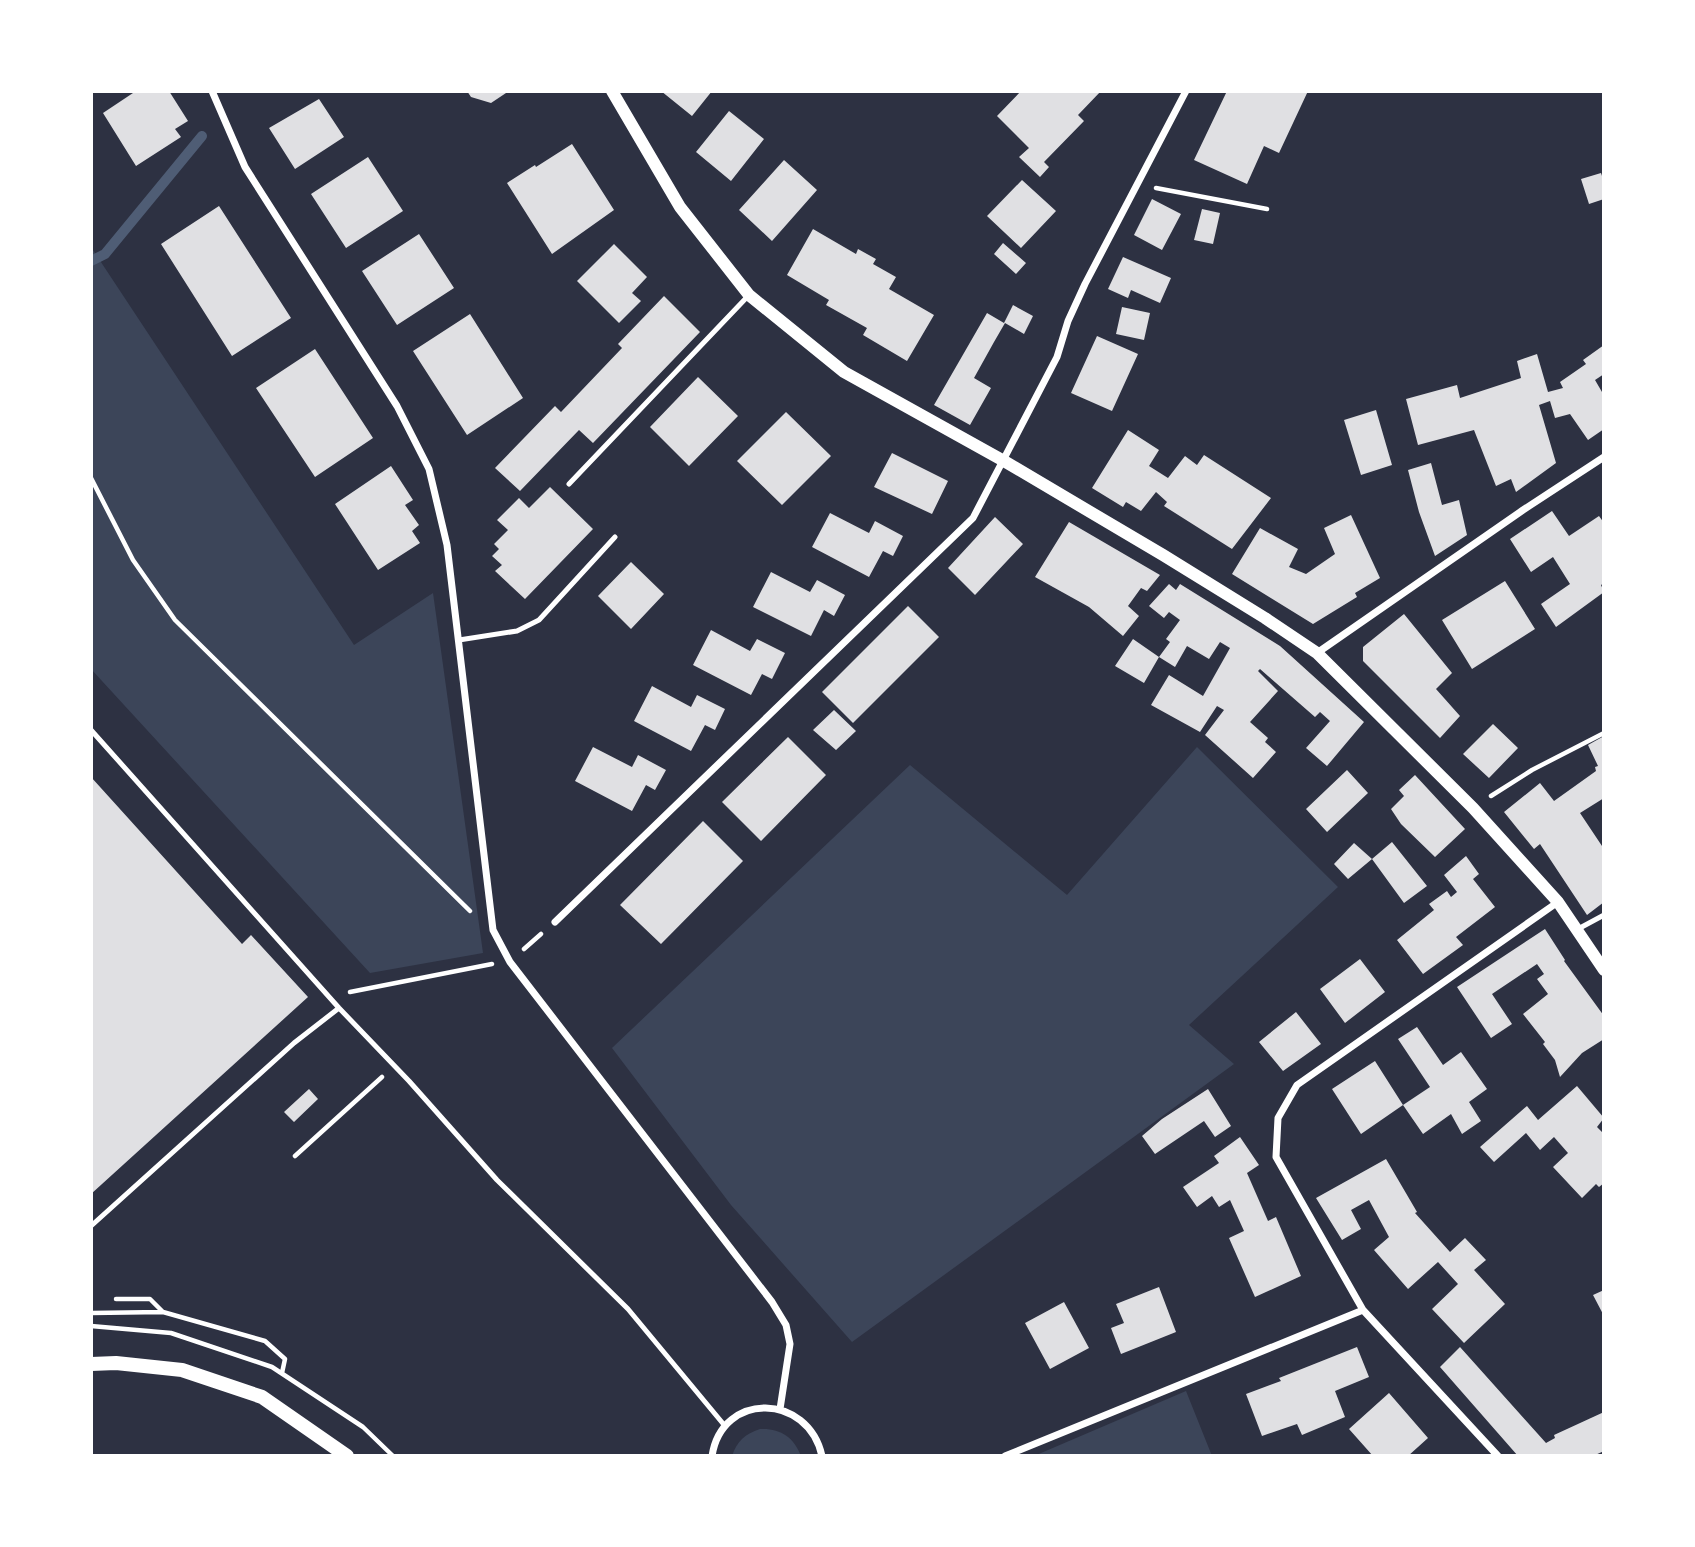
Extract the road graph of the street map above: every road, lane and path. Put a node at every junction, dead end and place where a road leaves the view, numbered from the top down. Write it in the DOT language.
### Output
graph roads {
  1 [pos="212,91"];
  2 [pos="612,91"];
  3 [pos="1186,91"];
  4 [pos="1138,185"];
  5 [pos="1267,209"];
  6 [pos="749,295"];
  7 [pos="1604,457"];
  8 [pos="1004,461"];
  9 [pos="91,478"];
  10 [pos="569,484"];
  11 [pos="615,537"];
  12 [pos="459,640"];
  13 [pos="1317,653"];
  14 [pos="91,730"];
  15 [pos="1604,733"];
  16 [pos="1472,808"];
  17 [pos="1558,902"];
  18 [pos="1604,915"];
  19 [pos="555,922"];
  20 [pos="1578,929"];
  21 [pos="493,930"];
  22 [pos="510,961"];
  23 [pos="480,966"];
  24 [pos="1604,970"];
  25 [pos="363,988"];
  26 [pos="339,1008"];
  27 [pos="394,1066"];
  28 [pos="295,1156"];
  29 [pos="91,1227"];
  30 [pos="116,1300"];
  31 [pos="1363,1310"];
  32 [pos="163,1312"];
  33 [pos="91,1313"];
  34 [pos="91,1326"];
  35 [pos="91,1364"];
  36 [pos="282,1373"];
  37 [pos="780,1409"];
  38 [pos="725,1426"];
  39 [pos="347,1456"];
  40 [pos="393,1456"];
  41 [pos="712,1456"];
  42 [pos="822,1456"];
  43 [pos="1005,1456"];
  44 [pos="1498,1456"];
  1 -- 12 [label="street"];
  2 -- 6 [label="street"];
  3 -- 4 [label="street"];
  4 -- 5 [label="path"];
  4 -- 8 [label="street"];
  6 -- 8 [label="street"];
  6 -- 10 [label="lane"];
  7 -- 13 [label="street"];
  8 -- 13 [label="street"];
  8 -- 19 [label="street"];
  9 -- 21 [label="path"];
  11 -- 12 [label="lane"];
  12 -- 21 [label="street"];
  13 -- 16 [label="street"];
  14 -- 26 [label="lane"];
  15 -- 16 [label="path"];
  16 -- 17 [label="street"];
  17 -- 20 [label="street"];
  17 -- 31 [label="street"];
  18 -- 20 [label="lane"];
  19 -- 22 [label="path"];
  20 -- 24 [label="street"];
  21 -- 22 [label="street"];
  22 -- 37 [label="street"];
  23 -- 25 [label="path"];
  26 -- 27 [label="lane"];
  26 -- 29 [label="lane"];
  27 -- 28 [label="path"];
  27 -- 38 [label="lane"];
  30 -- 32 [label="path"];
  31 -- 43 [label="street"];
  31 -- 44 [label="street"];
  32 -- 33 [label="path"];
  32 -- 36 [label="path"];
  34 -- 36 [label="path"];
  35 -- 39 [label="main road"];
  36 -- 40 [label="path"];
  37 -- 38 [label="street"];
  37 -- 42 [label="street"];
  38 -- 41 [label="street"];
}
